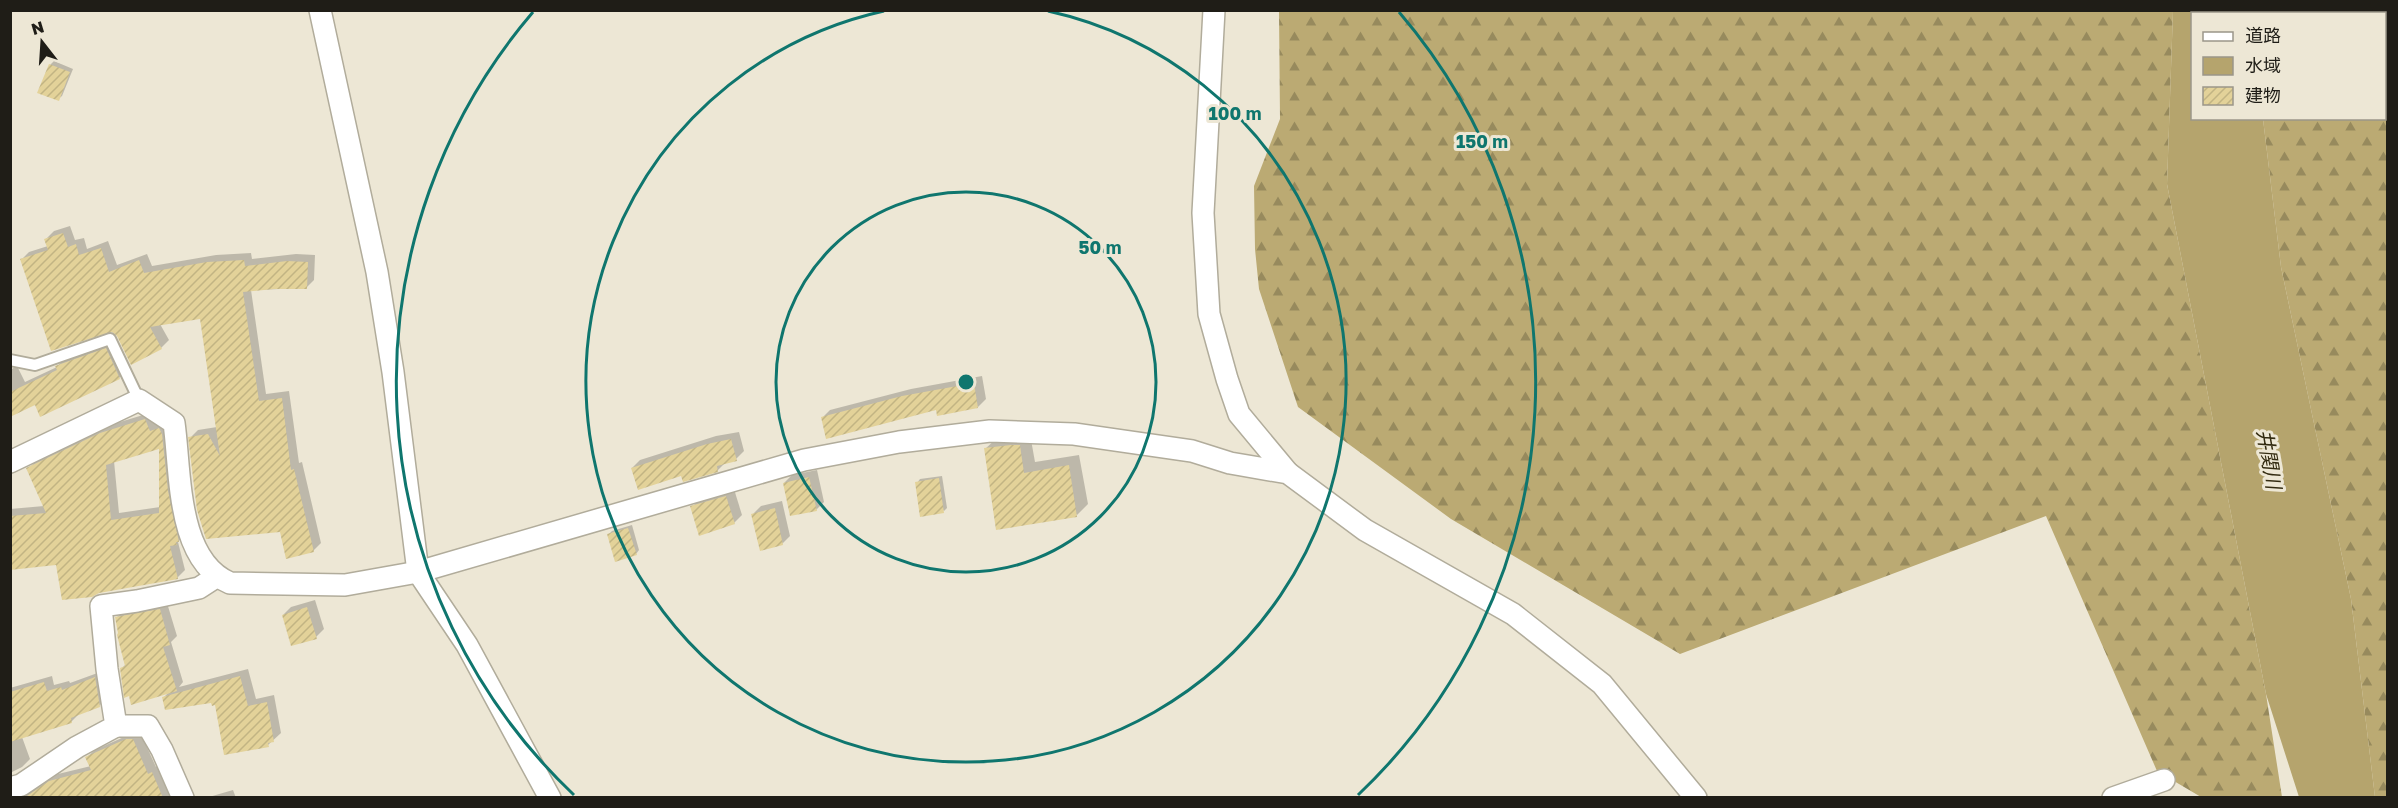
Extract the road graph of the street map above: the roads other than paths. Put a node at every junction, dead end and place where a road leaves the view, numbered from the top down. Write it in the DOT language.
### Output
graph roads {
  1 [pos="320,10"];
  2 [pos="1214,10"];
  3 [pos="10,360"];
  4 [pos="139,400"];
  5 [pos="10,462"];
  6 [pos="1288,473"];
  7 [pos="418,573"];
  8 [pos="216,577"];
  9 [pos="116,726"];
  10 [pos="2164,780"];
  11 [pos="10,788"];
  12 [pos="183,798"];
  13 [pos="550,798"];
  14 [pos="1696,798"];
  15 [pos="2113,798"];
  1 -- 7 [label="street"];
  2 -- 6 [label="street"];
  3 -- 4 [label="lane"];
  4 -- 5 [label="street"];
  4 -- 8 [label="street"];
  6 -- 7 [label="street"];
  6 -- 14 [label="street"];
  7 -- 8 [label="street"];
  7 -- 13 [label="street"];
  8 -- 9 [label="street"];
  9 -- 11 [label="street"];
  9 -- 12 [label="street"];
  10 -- 15 [label="street"];
}
